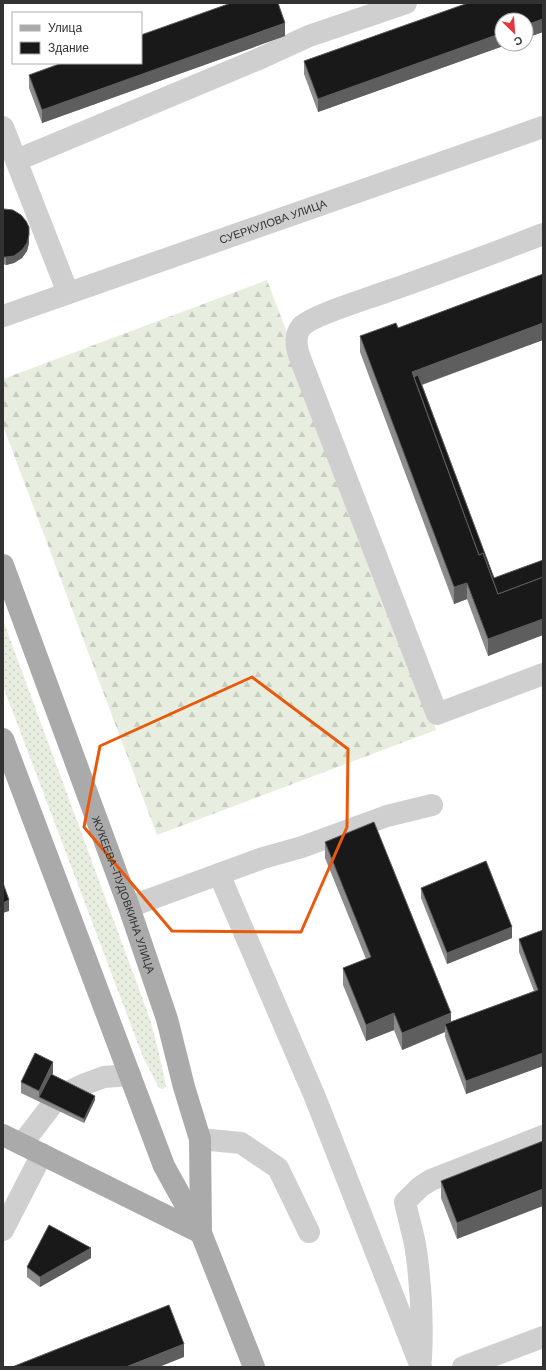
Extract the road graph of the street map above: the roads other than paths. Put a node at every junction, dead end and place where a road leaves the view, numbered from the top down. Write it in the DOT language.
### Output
graph roads {
  1 [pos="406,3"];
  2 [pos="3,127"];
  3 [pos="543,127"];
  4 [pos="16,160"];
  5 [pos="543,234"];
  6 [pos="68,293"];
  7 [pos="3,316"];
  8 [pos="3,565"];
  9 [pos="543,674"];
  10 [pos="3,739"];
  11 [pos="432,805"];
  12 [pos="219,874"];
  13 [pos="129,907"];
  14 [pos="130,1075"];
  15 [pos="543,1136"];
  16 [pos="200,1139"];
  17 [pos="12,1140"];
  18 [pos="42,1154"];
  19 [pos="3,1230"];
  20 [pos="309,1232"];
  21 [pos="201,1233"];
  22 [pos="543,1337"];
  23 [pos="254,1367"];
  24 [pos="421,1367"];
  25 [pos="463,1367"];
  1 -- 4 [label="street"];
  2 -- 4 [label="street"];
  3 -- 6 [label="street, СУЕРКУЛОВА УЛИЦА"];
  4 -- 6 [label="street"];
  5 -- 9 [label="street"];
  6 -- 7 [label="street, СУЕРКУЛОВА УЛИЦА"];
  8 -- 13 [label="main road, ЖУКЕЕВА-ПУДОВКИНА УЛИЦА"];
  10 -- 14 [label="main road, ЖУКЕЕВА-ПУДОВКИНА УЛИЦА"];
  11 -- 12 [label="street"];
  12 -- 13 [label="street"];
  12 -- 24 [label="street"];
  13 -- 16 [label="main road, ЖУКЕЕВА-ПУДОВКИНА УЛИЦА"];
  14 -- 17 [label="street"];
  14 -- 21 [label="main road, ЖУКЕЕВА-ПУДОВКИНА УЛИЦА"];
  15 -- 24 [label="street"];
  16 -- 20 [label="street"];
  16 -- 21 [label="main road, ЖУКЕЕВА-ПУДОВКИНА УЛИЦА"];
  17 -- 18 [label="main road"];
  18 -- 19 [label="street"];
  18 -- 21 [label="main road"];
  21 -- 23 [label="main road, ЖУКЕЕВА-ПУДОВКИНА УЛИЦА"];
  22 -- 25 [label="street"];
}
